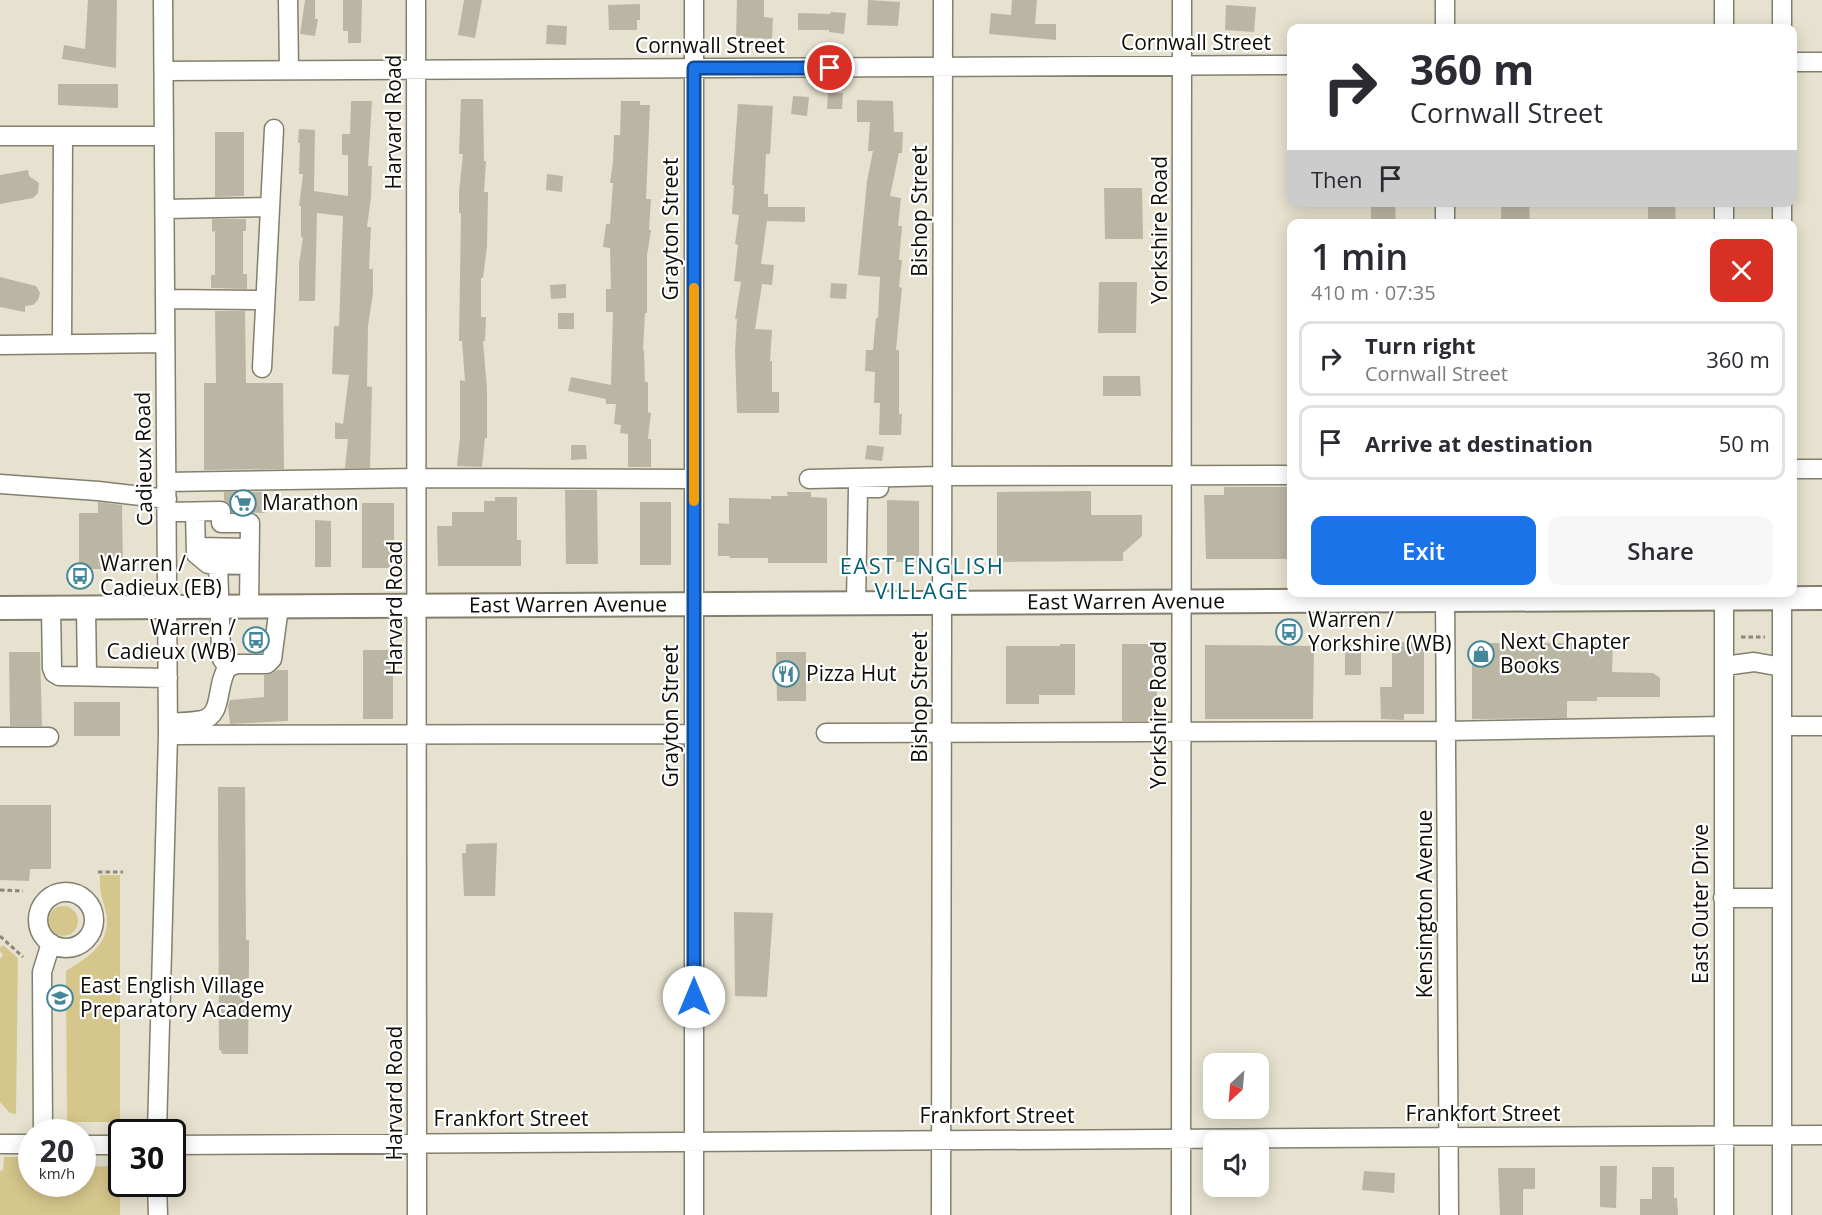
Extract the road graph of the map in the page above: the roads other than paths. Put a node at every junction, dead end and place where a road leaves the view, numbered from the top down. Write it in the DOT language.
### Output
graph roads {
  1 [pos="163,0"];
  2 [pos="288,0"];
  3 [pos="417,0"];
  4 [pos="694,0"];
  5 [pos="943,0"];
  6 [pos="1182,0"];
  7 [pos="1445,0"];
  8 [pos="1724,0"];
  9 [pos="1782,0"];
  10 [pos="1445,24"];
  11 [pos="1724,24"];
  12 [pos="1782,24"];
  13 [pos="1797,62"];
  14 [pos="1822,62"];
  15 [pos="1287,65"];
  16 [pos="1182,66"];
  17 [pos="943,67"];
  18 [pos="694,68"];
  19 [pos="289,70"];
  20 [pos="417,70"];
  21 [pos="164,71"];
  22 [pos="274,129"];
  23 [pos="0,136"];
  24 [pos="63,136"];
  25 [pos="164,136"];
  26 [pos="270,207"];
  27 [pos="165,209"];
  28 [pos="165,298"];
  29 [pos="266,300"];
  30 [pos="165,343"];
  31 [pos="62,344"];
  32 [pos="0,345"];
  33 [pos="262,368"];
  34 [pos="1797,469"];
  35 [pos="1822,469"];
  36 [pos="1182,474"];
  37 [pos="1287,475"];
  38 [pos="417,478"];
  39 [pos="694,479"];
  40 [pos="808,479"];
  41 [pos="942,481"];
  42 [pos="0,484"];
  43 [pos="167,498"];
  44 [pos="195,512"];
  45 [pos="221,523"];
  46 [pos="196,551"];
  47 [pos="168,556"];
  48 [pos="220,556"];
  49 [pos="249,556"];
  50 [pos="1401,597"];
  51 [pos="1445,597"];
  52 [pos="1724,597"];
  53 [pos="1782,597"];
  54 [pos="1797,597"];
  55 [pos="1822,598"];
  56 [pos="1182,602"];
  57 [pos="855,603"];
  58 [pos="942,603"];
  59 [pos="694,605"];
  60 [pos="417,606"];
  61 [pos="219,607"];
  62 [pos="249,607"];
  63 [pos="279,607"];
  64 [pos="51,608"];
  65 [pos="86,608"];
  66 [pos="168,608"];
  67 [pos="0,609"];
  68 [pos="1724,666"];
  69 [pos="228,667"];
  70 [pos="1782,667"];
  71 [pos="87,676"];
  72 [pos="168,678"];
  73 [pos="1724,726"];
  74 [pos="1782,726"];
  75 [pos="1822,726"];
  76 [pos="168,729"];
  77 [pos="1446,731"];
  78 [pos="942,732"];
  79 [pos="1182,732"];
  80 [pos="826,733"];
  81 [pos="694,734"];
  82 [pos="417,735"];
  83 [pos="0,737"];
  84 [pos="49,737"];
  85 [pos="1782,897"];
  86 [pos="1724,898"];
  87 [pos="51,943"];
  88 [pos="43,1119"];
  89 [pos="157,1119"];
  90 [pos="1724,1135"];
  91 [pos="1782,1135"];
  92 [pos="1822,1135"];
  93 [pos="1449,1137"];
  94 [pos="1181,1138"];
  95 [pos="941,1139"];
  96 [pos="694,1140"];
  97 [pos="2,1141"];
  98 [pos="417,1142"];
  99 [pos="18,1143"];
  100 [pos="186,1144"];
  101 [pos="158,1197"];
  102 [pos="158,1215"];
  103 [pos="417,1215"];
  104 [pos="694,1215"];
  105 [pos="942,1215"];
  106 [pos="1181,1215"];
  107 [pos="1449,1215"];
  108 [pos="1724,1215"];
  109 [pos="1782,1215"];
  1 -- 21 [label="street, Cadieux Road"];
  2 -- 19 [label="street"];
  3 -- 20 [label="street, Harvard Road"];
  4 -- 18 [label="street, Grayton Street"];
  5 -- 17 [label="street, Bishop Street"];
  6 -- 16 [label="street, Yorkshire Road"];
  7 -- 10 [label="street"];
  8 -- 11 [label="street"];
  9 -- 12 [label="street"];
  13 -- 14 [label="street"];
  15 -- 16 [label="street, Cornwall Street"];
  16 -- 17 [label="street, Cornwall Street"];
  16 -- 36 [label="street, Yorkshire Road"];
  17 -- 18 [label="street, Cornwall Street"];
  17 -- 41 [label="street, Bishop Street"];
  18 -- 20 [label="street, Cornwall Street"];
  18 -- 39 [label="street, Grayton Street"];
  19 -- 20 [label="street, Cornwall Street"];
  19 -- 21 [label="street, Cornwall Street"];
  20 -- 38 [label="street, Harvard Road"];
  21 -- 25 [label="street, Cadieux Road"];
  22 -- 26 [label="street"];
  23 -- 24 [label="street"];
  24 -- 25 [label="street"];
  24 -- 31 [label="street"];
  25 -- 27 [label="street, Cadieux Road"];
  26 -- 27 [label="street"];
  26 -- 29 [label="street"];
  27 -- 28 [label="street, Cadieux Road"];
  28 -- 29 [label="street"];
  28 -- 30 [label="street, Cadieux Road"];
  29 -- 33 [label="street"];
  30 -- 31 [label="street"];
  30 -- 43 [label="street, Cadieux Road"];
  31 -- 32 [label="street"];
  34 -- 35 [label="street"];
  36 -- 37 [label="street"];
  36 -- 41 [label="street"];
  36 -- 56 [label="street, Yorkshire Road"];
  38 -- 39 [label="street"];
  38 -- 43 [label="street"];
  38 -- 60 [label="street, Harvard Road"];
  39 -- 59 [label="street, Grayton Street"];
  40 -- 41 [label="street"];
  41 -- 57 [label="street"];
  41 -- 58 [label="street, Bishop Street"];
  42 -- 43 [label="street"];
  43 -- 44 [label="street"];
  43 -- 47 [label="street, Cadieux Road"];
  44 -- 45 [label="street"];
  44 -- 46 [label="street"];
  45 -- 48 [label="street"];
  45 -- 49 [label="street"];
  46 -- 47 [label="street"];
  46 -- 48 [label="street"];
  47 -- 66 [label="street, Cadieux Road"];
  48 -- 49 [label="street"];
  48 -- 61 [label="street"];
  49 -- 62 [label="street"];
  50 -- 56 [label="main road, East Warren Avenue"];
  51 -- 77 [label="street, Kensington Avenue"];
  52 -- 68 [label="street, East Outer Drive"];
  53 -- 70 [label="street"];
  54 -- 55 [label="main road, East Warren Avenue"];
  56 -- 58 [label="main road, East Warren Avenue"];
  56 -- 79 [label="street, Yorkshire Road"];
  57 -- 58 [label="main road, East Warren Avenue"];
  57 -- 59 [label="main road, East Warren Avenue"];
  58 -- 78 [label="street, Bishop Street"];
  59 -- 60 [label="main road, East Warren Avenue"];
  59 -- 81 [label="street, Grayton Street"];
  60 -- 63 [label="main road, East Warren Avenue"];
  60 -- 82 [label="street, Harvard Road"];
  61 -- 62 [label="main road, East Warren Avenue"];
  61 -- 66 [label="main road, East Warren Avenue"];
  61 -- 69 [label="street"];
  62 -- 63 [label="main road, East Warren Avenue"];
  63 -- 69 [label="street"];
  64 -- 65 [label="main road, East Warren Avenue"];
  64 -- 67 [label="main road, East Warren Avenue"];
  64 -- 71 [label="street"];
  65 -- 66 [label="main road, East Warren Avenue"];
  65 -- 71 [label="street"];
  66 -- 72 [label="street, Cadieux Road"];
  68 -- 70 [label="street"];
  68 -- 73 [label="street, East Outer Drive"];
  69 -- 76 [label="street"];
  70 -- 74 [label="street"];
  71 -- 72 [label="street"];
  72 -- 76 [label="street, Cadieux Road"];
  73 -- 77 [label="street"];
  73 -- 86 [label="street, East Outer Drive"];
  74 -- 75 [label="street"];
  74 -- 85 [label="street"];
  76 -- 82 [label="street"];
  76 -- 89 [label="street, Cadieux Road"];
  77 -- 79 [label="street"];
  77 -- 93 [label="street, Kensington Avenue"];
  78 -- 79 [label="street"];
  78 -- 80 [label="street"];
  78 -- 95 [label="street, Bishop Street"];
  79 -- 94 [label="street, Yorkshire Road"];
  81 -- 82 [label="street"];
  81 -- 96 [label="street, Grayton Street"];
  82 -- 98 [label="street, Harvard Road"];
  83 -- 84 [label="street"];
  85 -- 86 [label="street"];
  85 -- 91 [label="street"];
  86 -- 90 [label="street, East Outer Drive"];
  87 -- 88 [label="street"];
  90 -- 91 [label="street, Frankfort Street"];
  90 -- 93 [label="street, Frankfort Street"];
  90 -- 108 [label="street, East Outer Drive"];
  91 -- 92 [label="street, Frankfort Street"];
  91 -- 109 [label="street"];
  93 -- 94 [label="street, Frankfort Street"];
  93 -- 107 [label="street, Kensington Avenue"];
  94 -- 95 [label="street, Frankfort Street"];
  94 -- 106 [label="street, Yorkshire Road"];
  95 -- 96 [label="street, Frankfort Street"];
  95 -- 105 [label="street, Bishop Street"];
  96 -- 98 [label="street, Frankfort Street"];
  96 -- 104 [label="street, Grayton Street"];
  97 -- 99 [label="street"];
  98 -- 100 [label="street, Frankfort Street"];
  98 -- 103 [label="street, Harvard Road"];
  101 -- 102 [label="street"];
}
